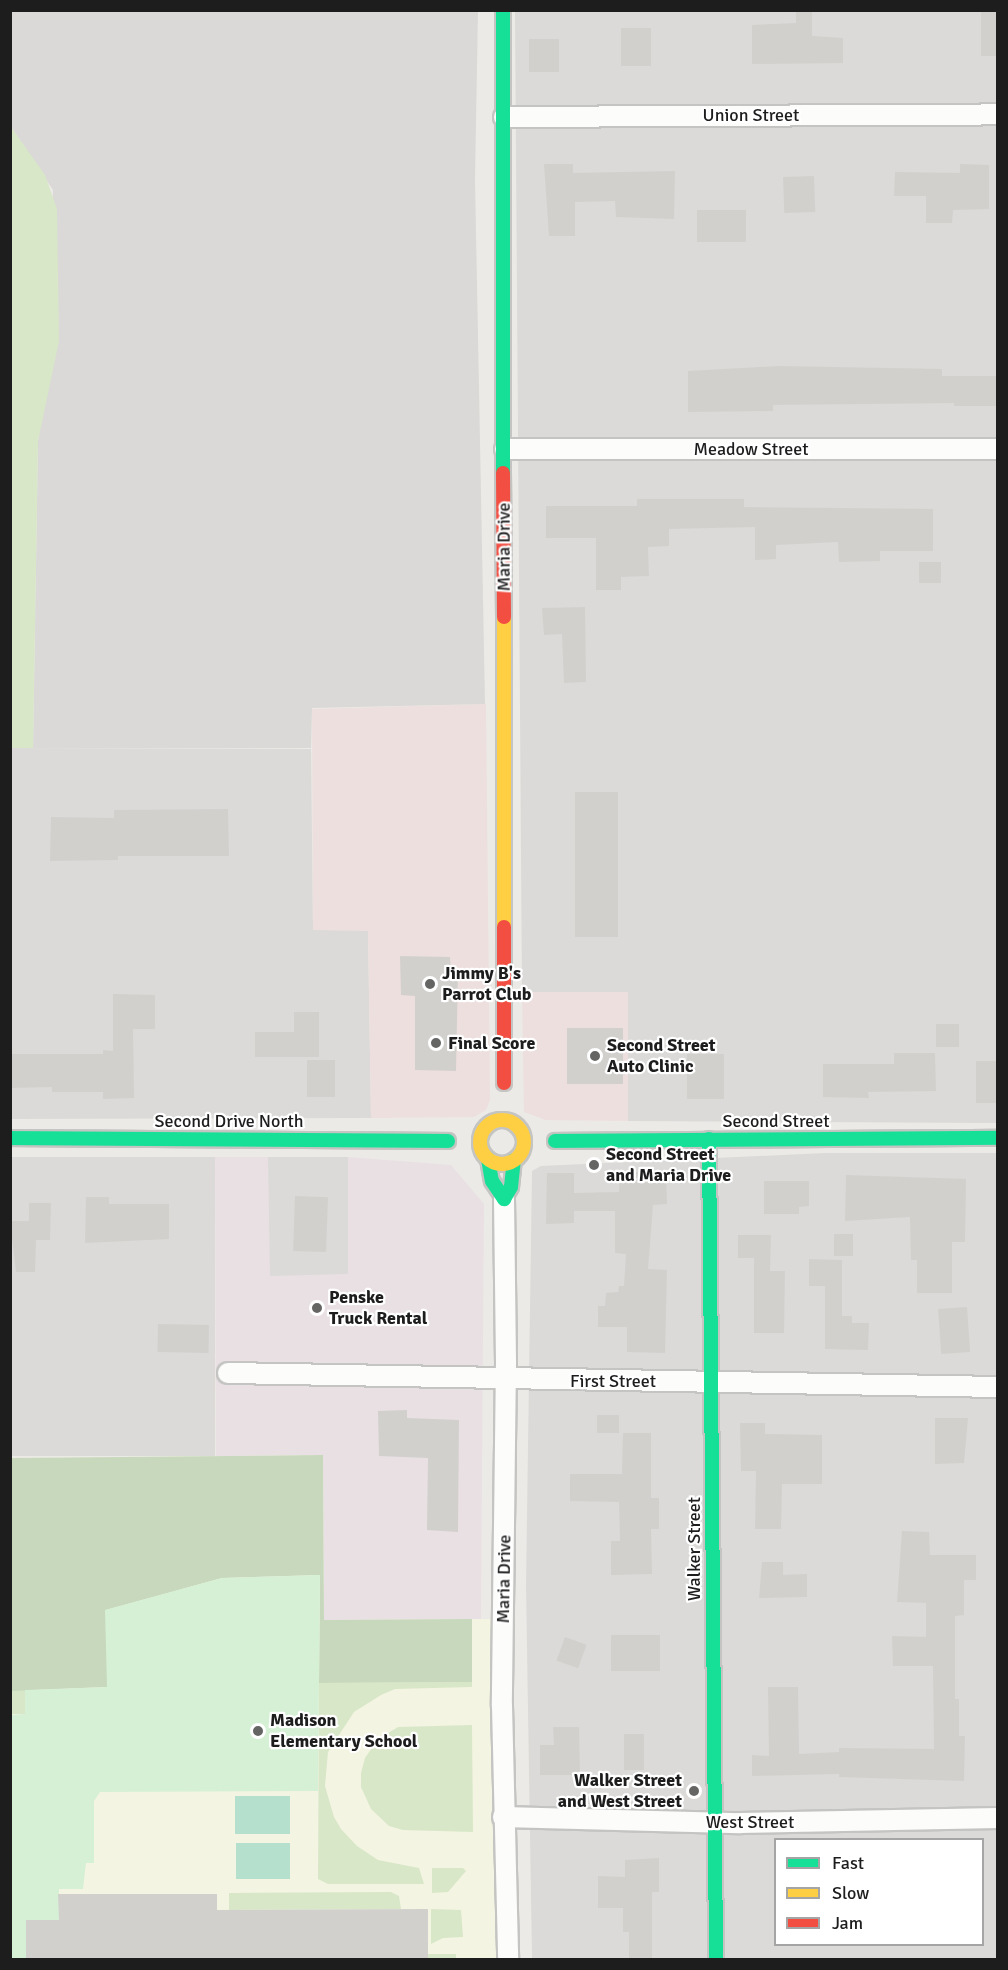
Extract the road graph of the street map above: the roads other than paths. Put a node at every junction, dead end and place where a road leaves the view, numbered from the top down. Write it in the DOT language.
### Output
graph roads {
  1 [pos="503,10"];
  2 [pos="998,114"];
  3 [pos="504,117"];
  4 [pos="505,449"];
  5 [pos="998,449"];
  6 [pos="504,1083"];
  7 [pos="496,1095"];
  8 [pos="491,1109"];
  9 [pos="487,1127"];
  10 [pos="517,1128"];
  11 [pos="10,1138"];
  12 [pos="998,1138"];
  13 [pos="709,1139"];
  14 [pos="448,1141"];
  15 [pos="546,1147"];
  16 [pos="486,1157"];
  17 [pos="515,1159"];
  18 [pos="504,1199"];
  19 [pos="228,1373"];
  20 [pos="506,1380"];
  21 [pos="710,1381"];
  22 [pos="998,1387"];
  23 [pos="503,1817"];
  24 [pos="998,1818"];
  25 [pos="714,1822"];
  26 [pos="508,1959"];
  27 [pos="716,1959"];
  1 -- 3 [label="street, Maria Drive"];
  2 -- 3 [label="street, Union Street"];
  3 -- 4 [label="street, Maria Drive"];
  4 -- 5 [label="street, Meadow Street"];
  4 -- 6 [label="street, Maria Drive"];
  6 -- 7 [label="street"];
  6 -- 10 [label="street"];
  8 -- 9 [label="street"];
  9 -- 10 [label="street"];
  9 -- 14 [label="street"];
  9 -- 16 [label="street"];
  10 -- 15 [label="street"];
  10 -- 17 [label="street"];
  11 -- 14 [label="street, Second Drive North"];
  12 -- 13 [label="street, Second Street"];
  13 -- 15 [label="street, Second Street"];
  13 -- 21 [label="street, Walker Street"];
  14 -- 16 [label="street"];
  15 -- 17 [label="street"];
  16 -- 17 [label="street"];
  16 -- 18 [label="street"];
  17 -- 18 [label="street"];
  18 -- 20 [label="street, Maria Drive"];
  19 -- 20 [label="street, First Street"];
  20 -- 21 [label="street, First Street"];
  20 -- 23 [label="street, Maria Drive"];
  21 -- 22 [label="street, First Street"];
  21 -- 25 [label="street, Walker Street"];
  23 -- 25 [label="street, West Street"];
  23 -- 26 [label="street, Maria Drive"];
  24 -- 25 [label="street, West Street"];
  25 -- 27 [label="street, Walker Street"];
}
